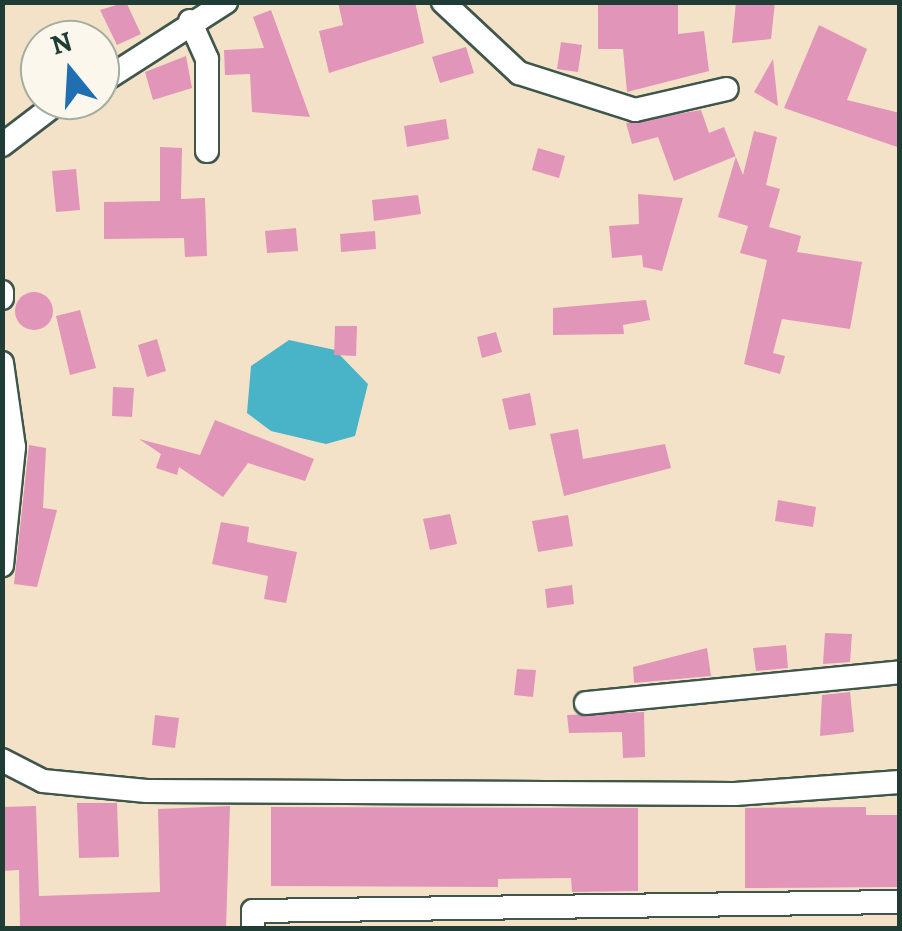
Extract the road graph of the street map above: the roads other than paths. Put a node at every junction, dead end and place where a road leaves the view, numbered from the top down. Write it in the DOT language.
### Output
graph roads {
  1 [pos="226,2"];
  2 [pos="443,2"];
  3 [pos="190,21"];
  4 [pos="120,69"];
  5 [pos="726,88"];
  6 [pos="34,120"];
  7 [pos="2,144"];
  8 [pos="207,151"];
  9 [pos="2,364"];
  10 [pos="2,564"];
  11 [pos="900,672"];
  12 [pos="586,703"];
  13 [pos="2,760"];
  14 [pos="900,782"];
  15 [pos="900,902"];
  16 [pos="564,918"];
  17 [pos="253,928"];
  1 -- 3 [label="street"];
  2 -- 5 [label="street"];
  3 -- 4 [label="street"];
  3 -- 8 [label="street"];
  6 -- 7 [label="street"];
  9 -- 10 [label="street"];
  11 -- 12 [label="street"];
  13 -- 14 [label="street"];
  15 -- 16 [label="street"];
  16 -- 17 [label="street"];
}
